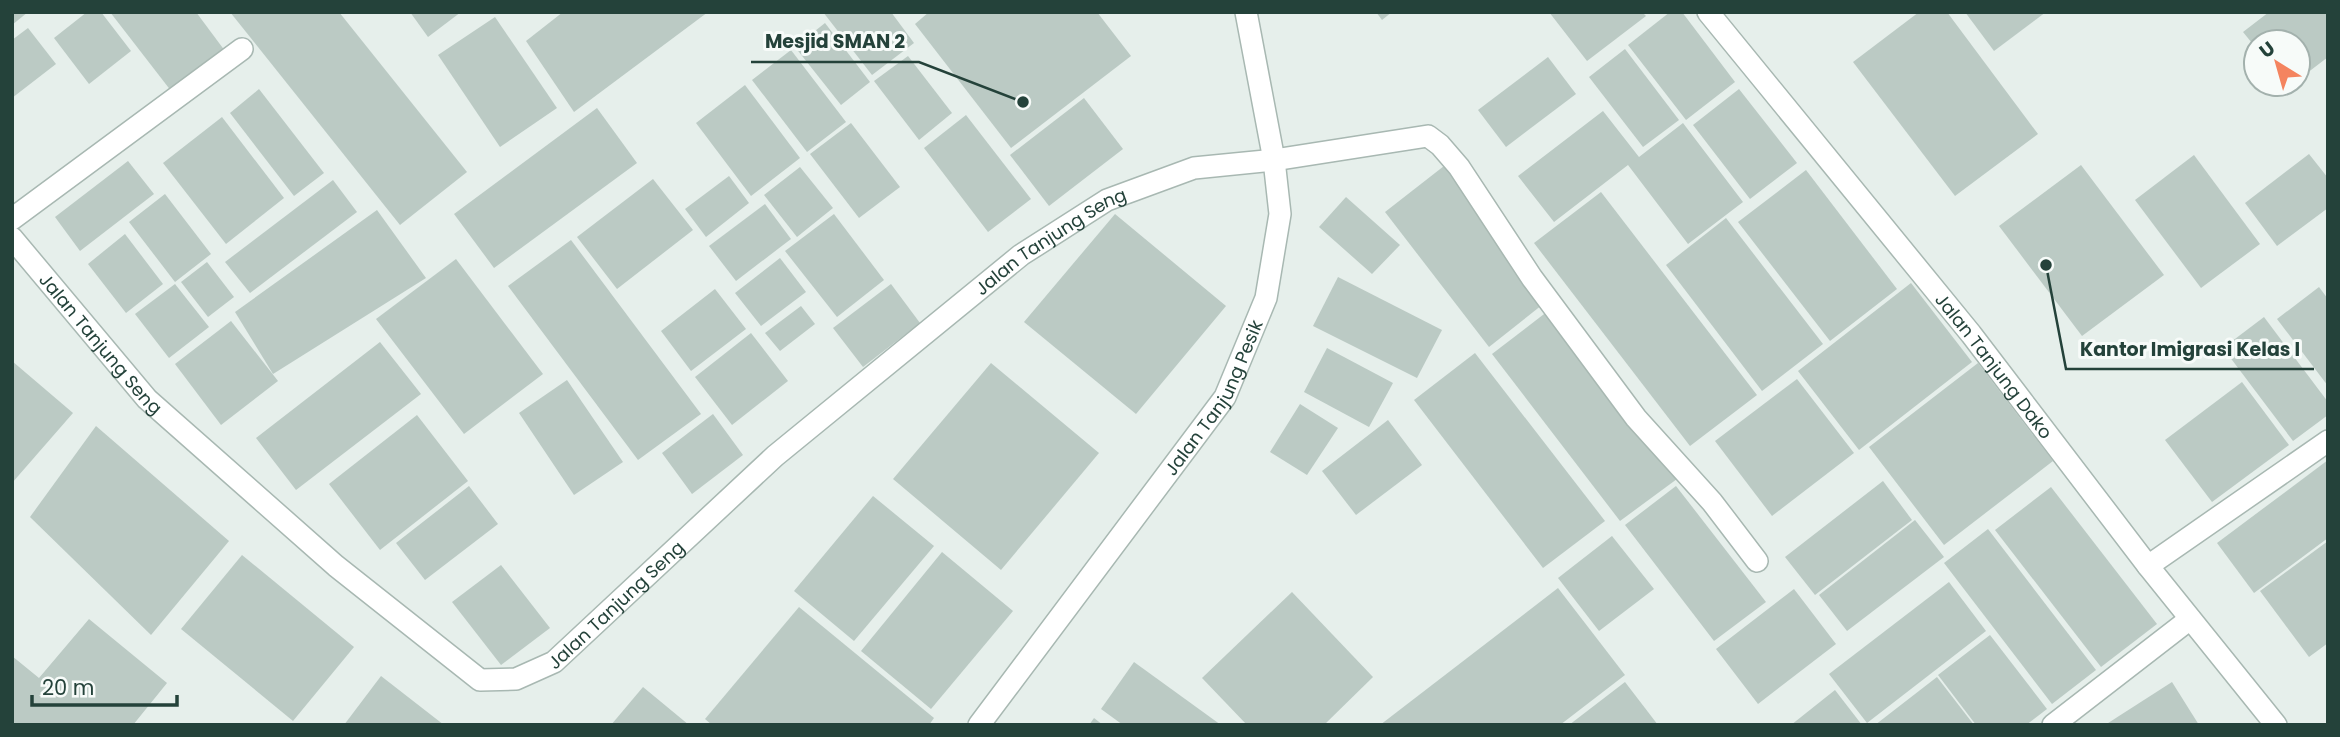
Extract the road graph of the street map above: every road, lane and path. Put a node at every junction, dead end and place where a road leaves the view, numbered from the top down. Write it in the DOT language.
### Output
graph roads {
  1 [pos="1246,12"];
  2 [pos="1718,16"];
  3 [pos="242,49"];
  4 [pos="1274,160"];
  5 [pos="12,219"];
  6 [pos="12,238"];
  7 [pos="2328,442"];
  8 [pos="1757,561"];
  9 [pos="2148,566"];
  10 [pos="2190,619"];
  11 [pos="979,725"];
  12 [pos="2053,725"];
  13 [pos="2276,725"];
  1 -- 4 [label="street, Jalan Tanjung Pesik"];
  2 -- 9 [label="street, Jalan Tanjung Dako"];
  3 -- 5 [label="street"];
  4 -- 6 [label="street, Jalan Tanjung Seng"];
  4 -- 8 [label="street, Jalan Tanjung Seng"];
  4 -- 11 [label="street, Jalan Tanjung Pesik"];
  7 -- 9 [label="street"];
  9 -- 10 [label="street, Jalan Tanjung Dako"];
  10 -- 12 [label="street"];
  10 -- 13 [label="street, Jalan Tanjung Dako"];
}
